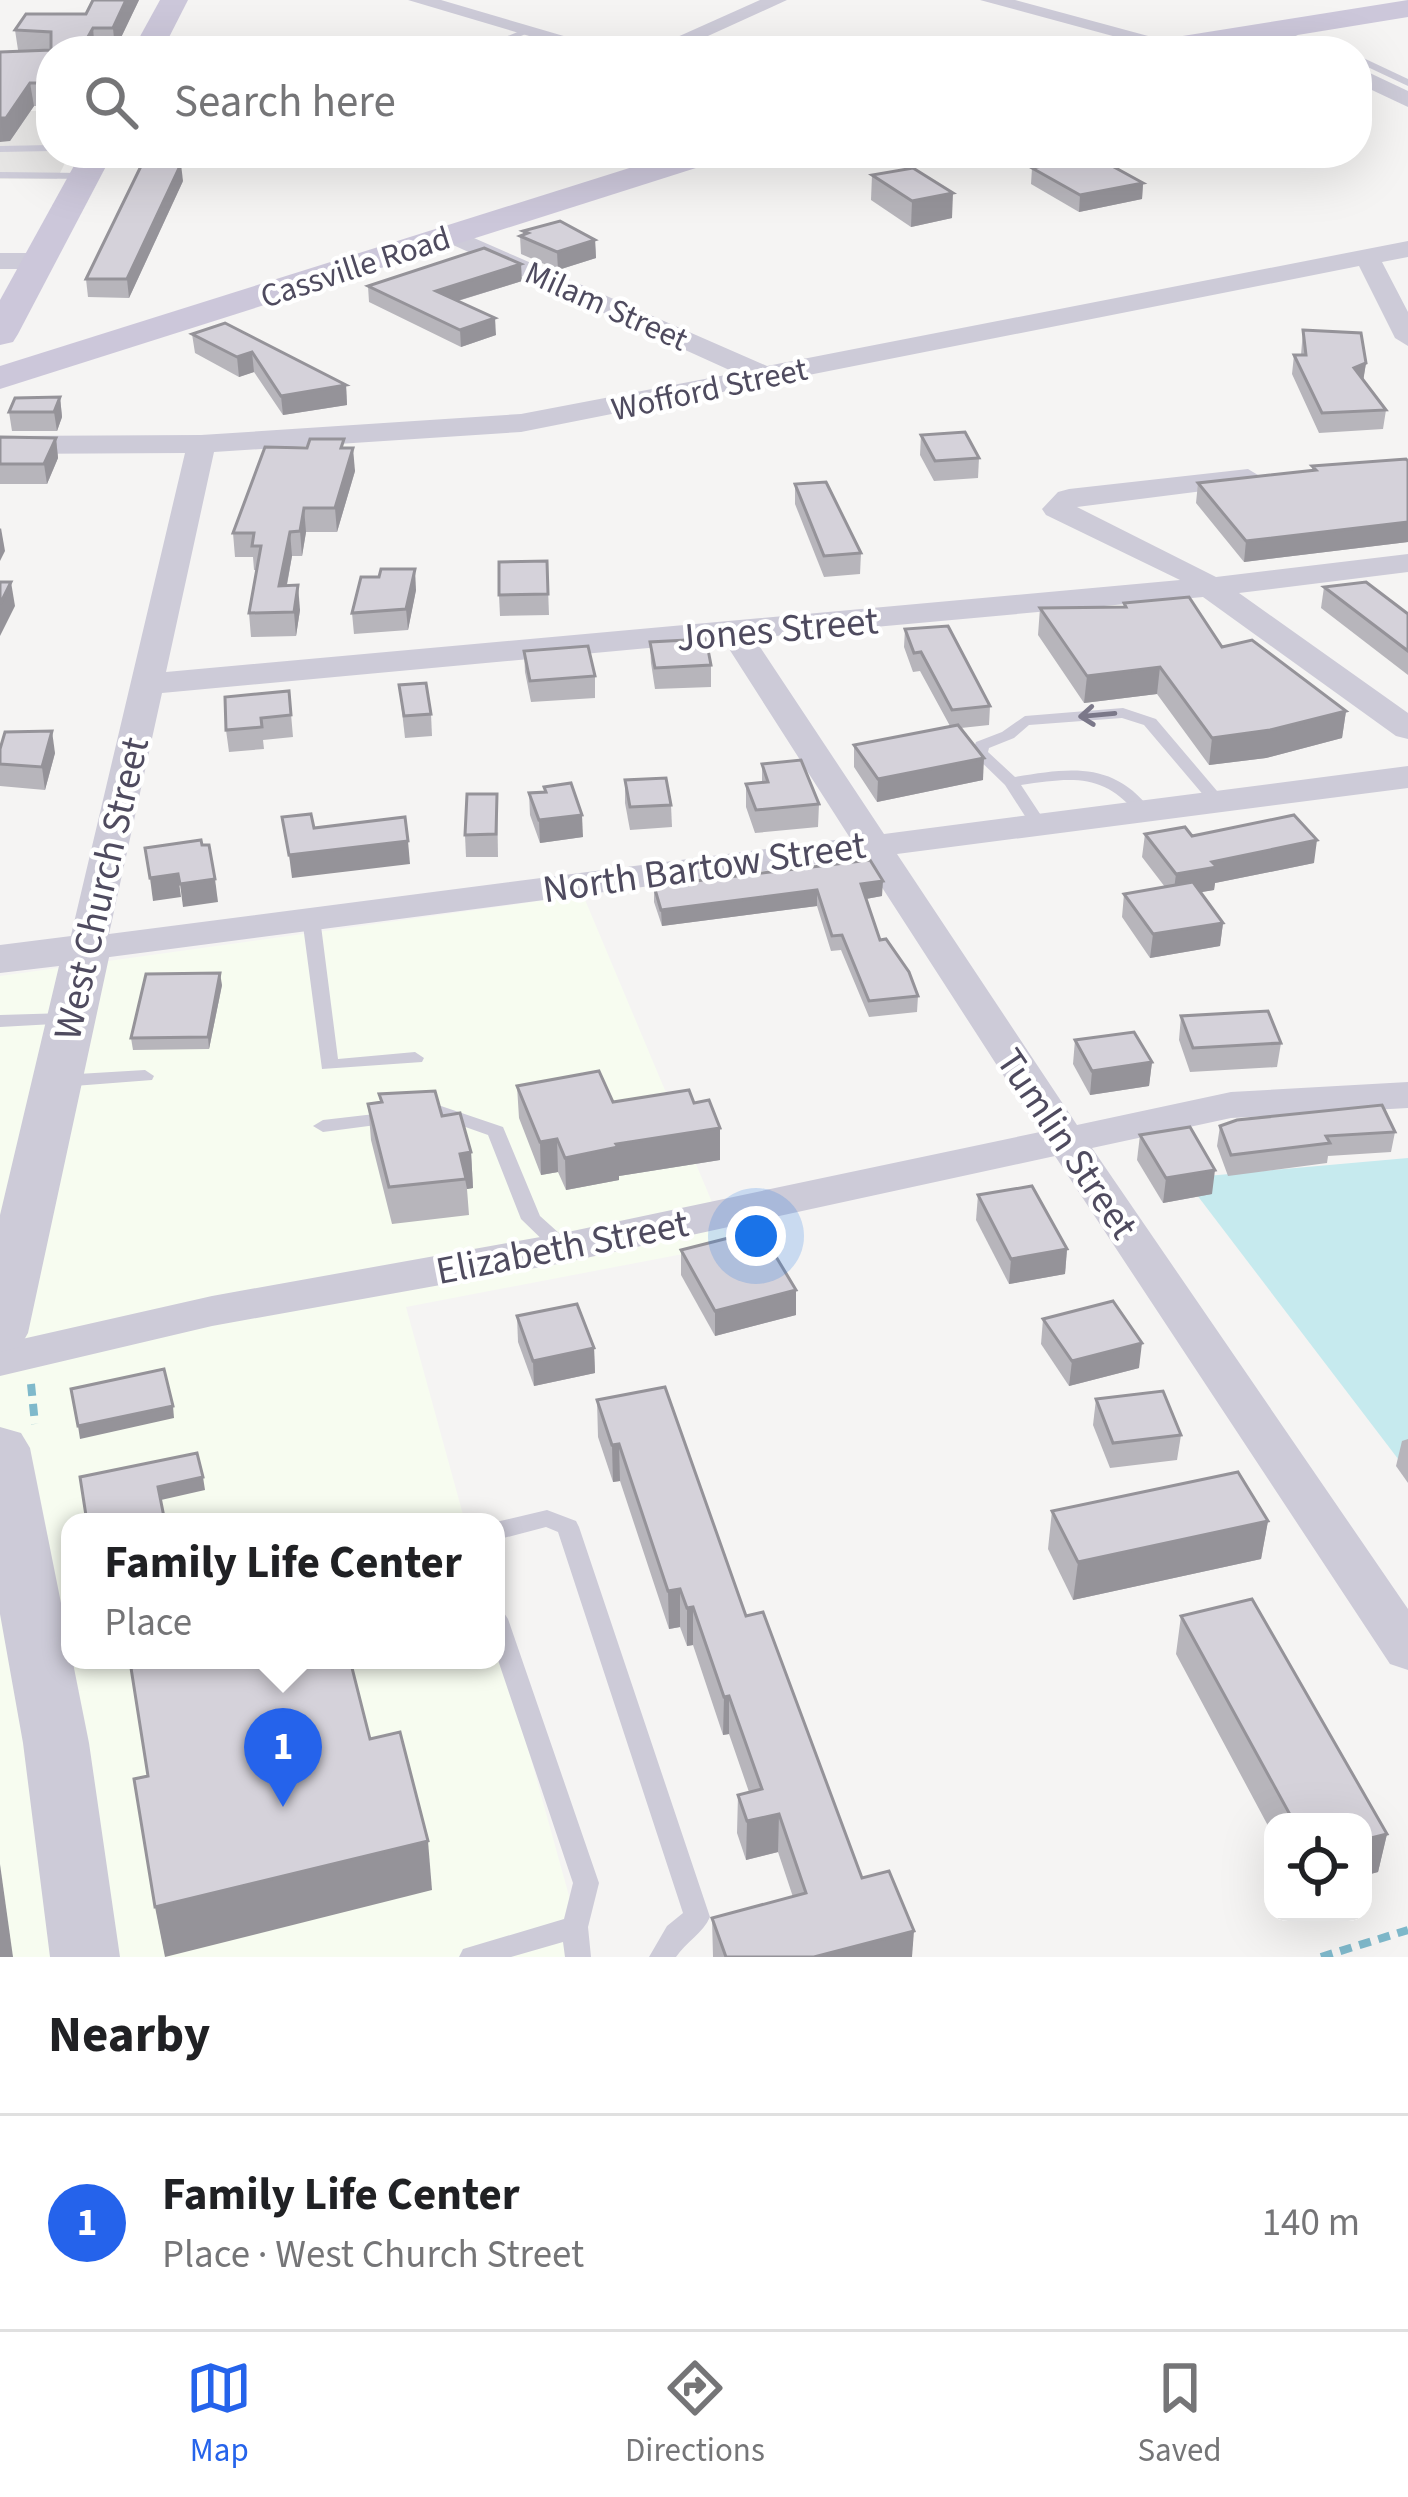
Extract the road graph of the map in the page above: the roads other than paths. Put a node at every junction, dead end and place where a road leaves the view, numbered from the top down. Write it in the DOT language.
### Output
graph roads {
  1 [pos="174,0"];
  2 [pos="418,0"];
  3 [pos="518,0"];
  4 [pos="777,0"];
  5 [pos="990,0"];
  6 [pos="1408,8"];
  7 [pos="476,14"];
  8 [pos="530,30"];
  9 [pos="1257,35"];
  10 [pos="155,36"];
  11 [pos="515,36"];
  12 [pos="551,36"];
  13 [pos="692,36"];
  14 [pos="1118,36"];
  15 [pos="1250,36"];
  16 [pos="1261,36"];
  17 [pos="1372,79"];
  18 [pos="1407,94"];
  19 [pos="36,148"];
  20 [pos="0,149"];
  21 [pos="58,168"];
  22 [pos="89,168"];
  23 [pos="663,168"];
  24 [pos="0,175"];
  25 [pos="451,235"];
  26 [pos="1408,249"];
  27 [pos="0,260"];
  28 [pos="1368,260"];
  29 [pos="40,261"];
  30 [pos="0,334"];
  31 [pos="1408,338"];
  32 [pos="0,354"];
  33 [pos="64,358"];
  34 [pos="764,375"];
  35 [pos="0,378"];
  36 [pos="201,444"];
  37 [pos="0,445"];
  38 [pos="1268,476"];
  39 [pos="1408,563"];
  40 [pos="1211,587"];
  41 [pos="734,632"];
  42 [pos="146,684"];
  43 [pos="1408,729"];
  44 [pos="1408,777"];
  45 [pos="1011,782"];
  46 [pos="1217,801"];
  47 [pos="1143,810"];
  48 [pos="1038,824"];
  49 [pos="872,844"];
  50 [pos="311,918"];
  51 [pos="87,948"];
  52 [pos="0,959"];
  53 [pos="71,1019"];
  54 [pos="0,1021"];
  55 [pos="415,1058"];
  56 [pos="145,1076"];
  57 [pos="56,1081"];
  58 [pos="1408,1095"];
  59 [pos="323,1126"];
  60 [pos="1067,1142"];
  61 [pos="563,1247"];
  62 [pos="0,1333"];
  63 [pos="15,1369"];
  64 [pos="18,1443"];
  65 [pos="505,1529"];
  66 [pos="16,1615"];
  67 [pos="1401,1628"];
  68 [pos="505,1645"];
  69 [pos="574,1927"];
  70 [pos="85,1957"];
  71 [pos="472,1957"];
  72 [pos="578,1957"];
  73 [pos="662,1957"];
  1 -- 10 [label="main road"];
  2 -- 7 [label="street"];
  3 -- 7 [label="street"];
  4 -- 13 [label="street"];
  5 -- 14 [label="street"];
  6 -- 9 [label="main road"];
  7 -- 8 [label="street"];
  8 -- 11 [label="lane"];
  8 -- 12 [label="street"];
  9 -- 15 [label="main road"];
  9 -- 16 [label="street"];
  17 -- 18 [label="street"];
  19 -- 20 [label="lane"];
  21 -- 24 [label="lane"];
  22 -- 29 [label="main road"];
  23 -- 25 [label="main road, Cassville Road"];
  25 -- 33 [label="main road, Cassville Road"];
  25 -- 34 [label="street, Milam Street"];
  26 -- 28 [label="street, Wofford Street"];
  27 -- 29 [label="street"];
  28 -- 31 [label="street"];
  28 -- 34 [label="street, Wofford Street"];
  29 -- 30 [label="main road"];
  32 -- 33 [label="main road"];
  33 -- 35 [label="main road, Cassville Road"];
  34 -- 36 [label="street, Wofford Street"];
  36 -- 37 [label="street, Wofford Street"];
  36 -- 42 [label="street, West Church Street"];
  38 -- 40 [label="street"];
  39 -- 40 [label="street, Jones Street"];
  40 -- 41 [label="street, Jones Street"];
  40 -- 43 [label="street"];
  41 -- 42 [label="street, Jones Street"];
  41 -- 49 [label="street, Tumlin Street"];
  42 -- 51 [label="street, West Church Street"];
  44 -- 46 [label="street, North Bartow Street"];
  46 -- 45 [label="lane, one-way"];
  45 -- 47 [label="lane"];
  45 -- 48 [label="lane"];
  46 -- 47 [label="street, North Bartow Street"];
  47 -- 48 [label="street, North Bartow Street"];
  48 -- 49 [label="street, North Bartow Street"];
  49 -- 50 [label="street, North Bartow Street"];
  49 -- 60 [label="street, Tumlin Street"];
  50 -- 51 [label="street, North Bartow Street"];
  50 -- 55 [label="lane"];
  51 -- 52 [label="street, North Bartow Street"];
  51 -- 53 [label="street, West Church Street"];
  53 -- 54 [label="lane"];
  53 -- 57 [label="street, West Church Street"];
  56 -- 57 [label="lane"];
  57 -- 62 [label="street, West Church Street"];
  58 -- 60 [label="street, Elizabeth Street"];
  59 -- 61 [label="lane"];
  60 -- 61 [label="street, Elizabeth Street"];
  60 -- 67 [label="street, Tumlin Street"];
  61 -- 63 [label="street, Elizabeth Street"];
  64 -- 66 [label="street"];
  65 -- 73 [label="lane"];
  66 -- 70 [label="street"];
  68 -- 69 [label="lane"];
  69 -- 71 [label="lane"];
  69 -- 72 [label="lane"];
}
